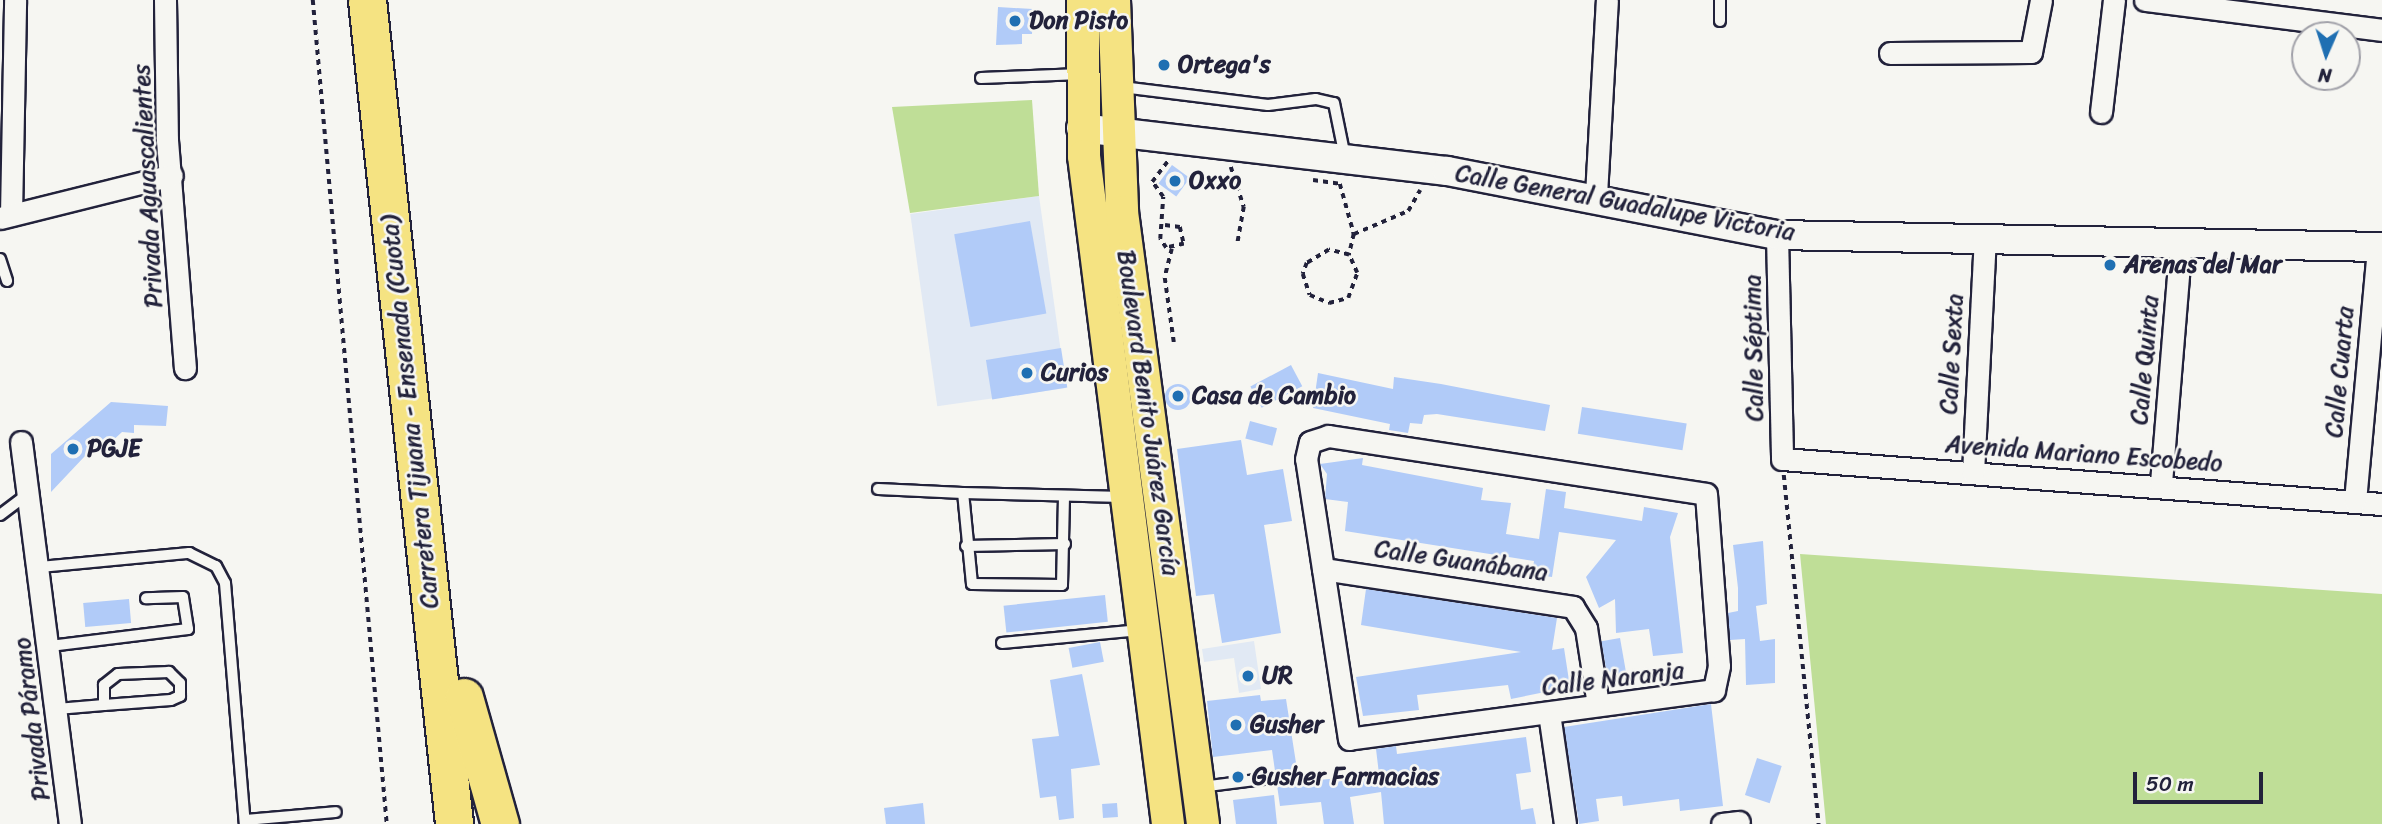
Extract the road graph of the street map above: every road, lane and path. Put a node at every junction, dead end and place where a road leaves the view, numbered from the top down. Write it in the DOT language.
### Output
graph roads {
  1 [pos="15,0"];
  2 [pos="165,0"];
  3 [pos="313,0"];
  4 [pos="367,0"];
  5 [pos="391,0"];
  6 [pos="1083,0"];
  7 [pos="1114,0"];
  8 [pos="1606,0"];
  9 [pos="1720,0"];
  10 [pos="2041,0"];
  11 [pos="2114,0"];
  12 [pos="2145,0"];
  13 [pos="1720,21"];
  14 [pos="2382,30"];
  15 [pos="1890,53"];
  16 [pos="1082,74"];
  17 [pos="981,78"];
  18 [pos="1114,86"];
  19 [pos="2101,112"];
  20 [pos="1081,128"];
  21 [pos="1115,130"];
  22 [pos="1345,157"];
  23 [pos="1225,158"];
  24 [pos="1181,161"];
  25 [pos="1245,169"];
  26 [pos="1447,171"];
  27 [pos="172,175"];
  28 [pos="1299,178"];
  29 [pos="1596,195"];
  30 [pos="6,217"];
  31 [pos="1165,225"];
  32 [pos="1354,234"];
  33 [pos="1777,234"];
  34 [pos="1985,238"];
  35 [pos="2181,242"];
  36 [pos="1237,245"];
  37 [pos="2380,247"];
  38 [pos="1171,249"];
  39 [pos="1349,255"];
  40 [pos="0,259"];
  41 [pos="7,281"];
  42 [pos="1174,342"];
  43 [pos="185,368"];
  44 [pos="20,442"];
  45 [pos="1782,459"];
  46 [pos="1973,473"];
  47 [pos="2161,483"];
  48 [pos="878,489"];
  49 [pos="32,491"];
  50 [pos="963,493"];
  51 [pos="1065,497"];
  52 [pos="1125,498"];
  53 [pos="2355,501"];
  54 [pos="2382,504"];
  55 [pos="0,515"];
  56 [pos="1065,544"];
  57 [pos="966,546"];
  58 [pos="40,567"];
  59 [pos="1323,569"];
  60 [pos="146,598"];
  61 [pos="1143,630"];
  62 [pos="1002,643"];
  63 [pos="50,646"];
  64 [pos="452,699"];
  65 [pos="104,705"];
  66 [pos="1598,705"];
  67 [pos="57,709"];
  68 [pos="1549,713"];
  69 [pos="1271,778"];
  70 [pos="1199,787"];
  71 [pos="336,812"];
  72 [pos="297,820"];
  73 [pos="245,822"];
  74 [pos="70,824"];
  75 [pos="387,824"];
  76 [pos="430,824"];
  77 [pos="454,824"];
  78 [pos="474,824"];
  79 [pos="500,824"];
  80 [pos="1168,824"];
  81 [pos="1203,824"];
  82 [pos="1565,824"];
  83 [pos="1819,824"];
  1 -- 30 [label="street"];
  2 -- 27 [label="street, Privada Aguascalientes"];
  3 -- 75 [label="path"];
  4 -- 64 [label="highway, Carretera Tijuana - Ensenada (Cuota)"];
  5 -- 64 [label="highway, Carretera Tijuana - Ensenada (Cuota)"];
  6 -- 16 [label="main road, Boulevard Benito Juárez García"];
  7 -- 18 [label="main road, Boulevard Benito Juárez García"];
  8 -- 29 [label="street"];
  9 -- 13 [label="lane"];
  10 -- 15 [label="street"];
  11 -- 19 [label="street"];
  12 -- 14 [label="street"];
  16 -- 17 [label="lane"];
  16 -- 20 [label="main road, Boulevard Benito Juárez García"];
  18 -- 21 [label="main road, Boulevard Benito Juárez García"];
  18 -- 22 [label="lane"];
  20 -- 21 [label="street, Calle General Guadalupe Victoria"];
  20 -- 52 [label="main road, Boulevard Benito Juárez García"];
  21 -- 23 [label="street, Calle General Guadalupe Victoria"];
  21 -- 70 [label="main road, Boulevard Benito Juárez García"];
  22 -- 23 [label="street, Calle General Guadalupe Victoria"];
  22 -- 26 [label="street, Calle General Guadalupe Victoria"];
  23 -- 25 [label="path"];
  23 -- 36 [label="path"];
  24 -- 31 [label="path"];
  26 -- 29 [label="street, Calle General Guadalupe Victoria"];
  26 -- 32 [label="path"];
  27 -- 30 [label="street"];
  27 -- 43 [label="street, Privada Aguascalientes"];
  28 -- 32 [label="path"];
  29 -- 33 [label="street, Calle General Guadalupe Victoria"];
  31 -- 38 [label="path"];
  31 -- 38 [label="path"];
  32 -- 39 [label="path"];
  33 -- 34 [label="street, Calle General Guadalupe Victoria"];
  33 -- 45 [label="street, Calle Séptima"];
  34 -- 35 [label="street, Calle General Guadalupe Victoria"];
  34 -- 46 [label="street, Calle Sexta"];
  35 -- 37 [label="street, Calle General Guadalupe Victoria"];
  35 -- 47 [label="street, Calle Quinta"];
  37 -- 53 [label="street, Calle Cuarta"];
  38 -- 42 [label="path"];
  39 -- 39 [label="path"];
  40 -- 41 [label="lane"];
  44 -- 49 [label="street, Privada Páramo"];
  45 -- 46 [label="street, Avenida Mariano Escobedo"];
  45 -- 83 [label="path"];
  46 -- 47 [label="street, Avenida Mariano Escobedo"];
  47 -- 53 [label="street, Avenida Mariano Escobedo"];
  48 -- 50 [label="lane"];
  49 -- 55 [label="lane"];
  49 -- 58 [label="street, Privada Páramo"];
  50 -- 51 [label="lane"];
  50 -- 57 [label="lane"];
  51 -- 52 [label="lane"];
  51 -- 56 [label="lane"];
  52 -- 61 [label="main road, Boulevard Benito Juárez García"];
  53 -- 54 [label="street, Avenida Mariano Escobedo"];
  56 -- 57 [label="lane"];
  56 -- 57 [label="lane"];
  58 -- 63 [label="street, Privada Páramo"];
  58 -- 73 [label="lane"];
  59 -- 66 [label="street, Calle Guanábana"];
  59 -- 66 [label="street, Calle Naranja"];
  59 -- 68 [label="street, Calle Naranja"];
  60 -- 63 [label="lane"];
  61 -- 62 [label="lane"];
  61 -- 80 [label="main road, Boulevard Benito Juárez García"];
  63 -- 67 [label="street, Privada Páramo"];
  64 -- 76 [label="highway"];
  64 -- 77 [label="highway, Carretera Tijuana - Ensenada (Cuota)"];
  64 -- 78 [label="highway, Carretera Tijuana - Ensenada (Cuota)"];
  64 -- 79 [label="highway"];
  65 -- 65 [label="lane"];
  65 -- 67 [label="lane"];
  66 -- 68 [label="street, Calle Naranja"];
  67 -- 74 [label="street, Privada Páramo"];
  68 -- 82 [label="street"];
  69 -- 70 [label="lane"];
  70 -- 81 [label="main road, Boulevard Benito Juárez García"];
  71 -- 72 [label="lane"];
  72 -- 73 [label="lane"];
}
